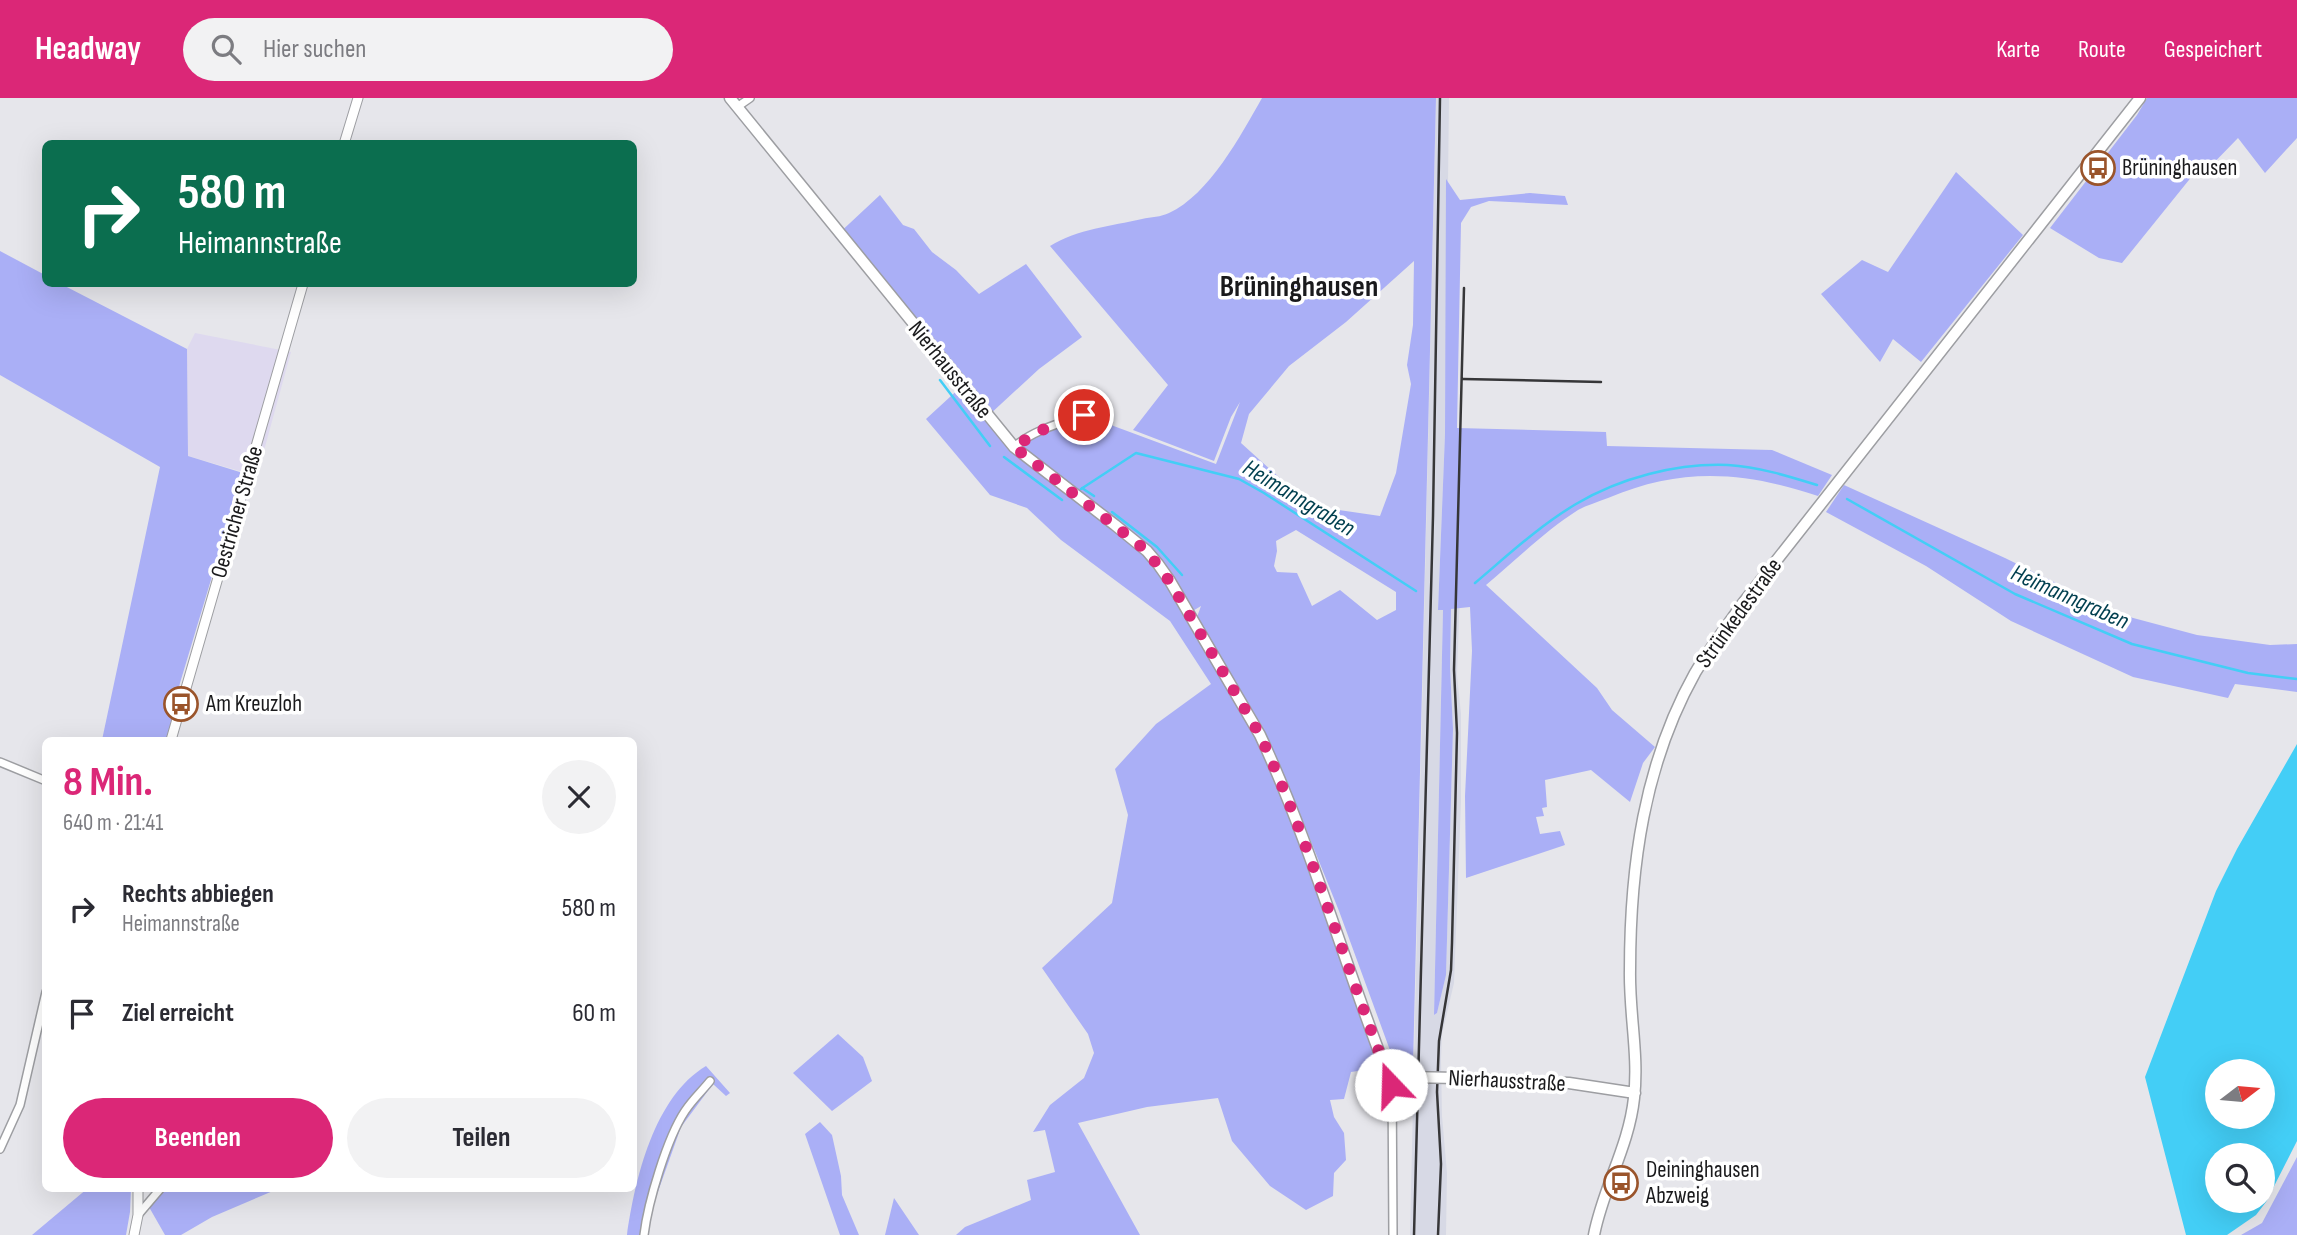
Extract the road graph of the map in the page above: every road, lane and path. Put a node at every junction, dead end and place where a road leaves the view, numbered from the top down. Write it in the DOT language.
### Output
graph roads {
  1 [pos="358,98"];
  2 [pos="750,98"];
  3 [pos="2140,98"];
  4 [pos="733,103"];
  5 [pos="345,140"];
  6 [pos="302,287"];
  7 [pos="1084,415"];
  8 [pos="1014,447"];
  9 [pos="172,737"];
  10 [pos="0,762"];
  11 [pos="42,778"];
  12 [pos="42,1009"];
  13 [pos="1392,1075"];
  14 [pos="710,1081"];
  15 [pos="1635,1093"];
  16 [pos="0,1149"];
  17 [pos="138,1192"];
  18 [pos="158,1192"];
  19 [pos="138,1215"];
  20 [pos="134,1235"];
  21 [pos="644,1235"];
  22 [pos="1393,1235"];
  23 [pos="1594,1235"];
  1 -- 5 [label="street"];
  2 -- 4 [label="street"];
  3 -- 15 [label="main road, Strünkedestraße"];
  4 -- 8 [label="main road, Nierhausstraße"];
  6 -- 9 [label="street, Oestricher Straße"];
  7 -- 8 [label="street"];
  8 -- 13 [label="main road, Nierhausstraße"];
  10 -- 11 [label="street"];
  12 -- 16 [label="street"];
  13 -- 15 [label="main road, Nierhausstraße, bridge"];
  13 -- 22 [label="street"];
  14 -- 21 [label="street"];
  15 -- 23 [label="main road, Strünkedestraße"];
  17 -- 19 [label="street"];
  18 -- 19 [label="street"];
  19 -- 20 [label="street"];
}
